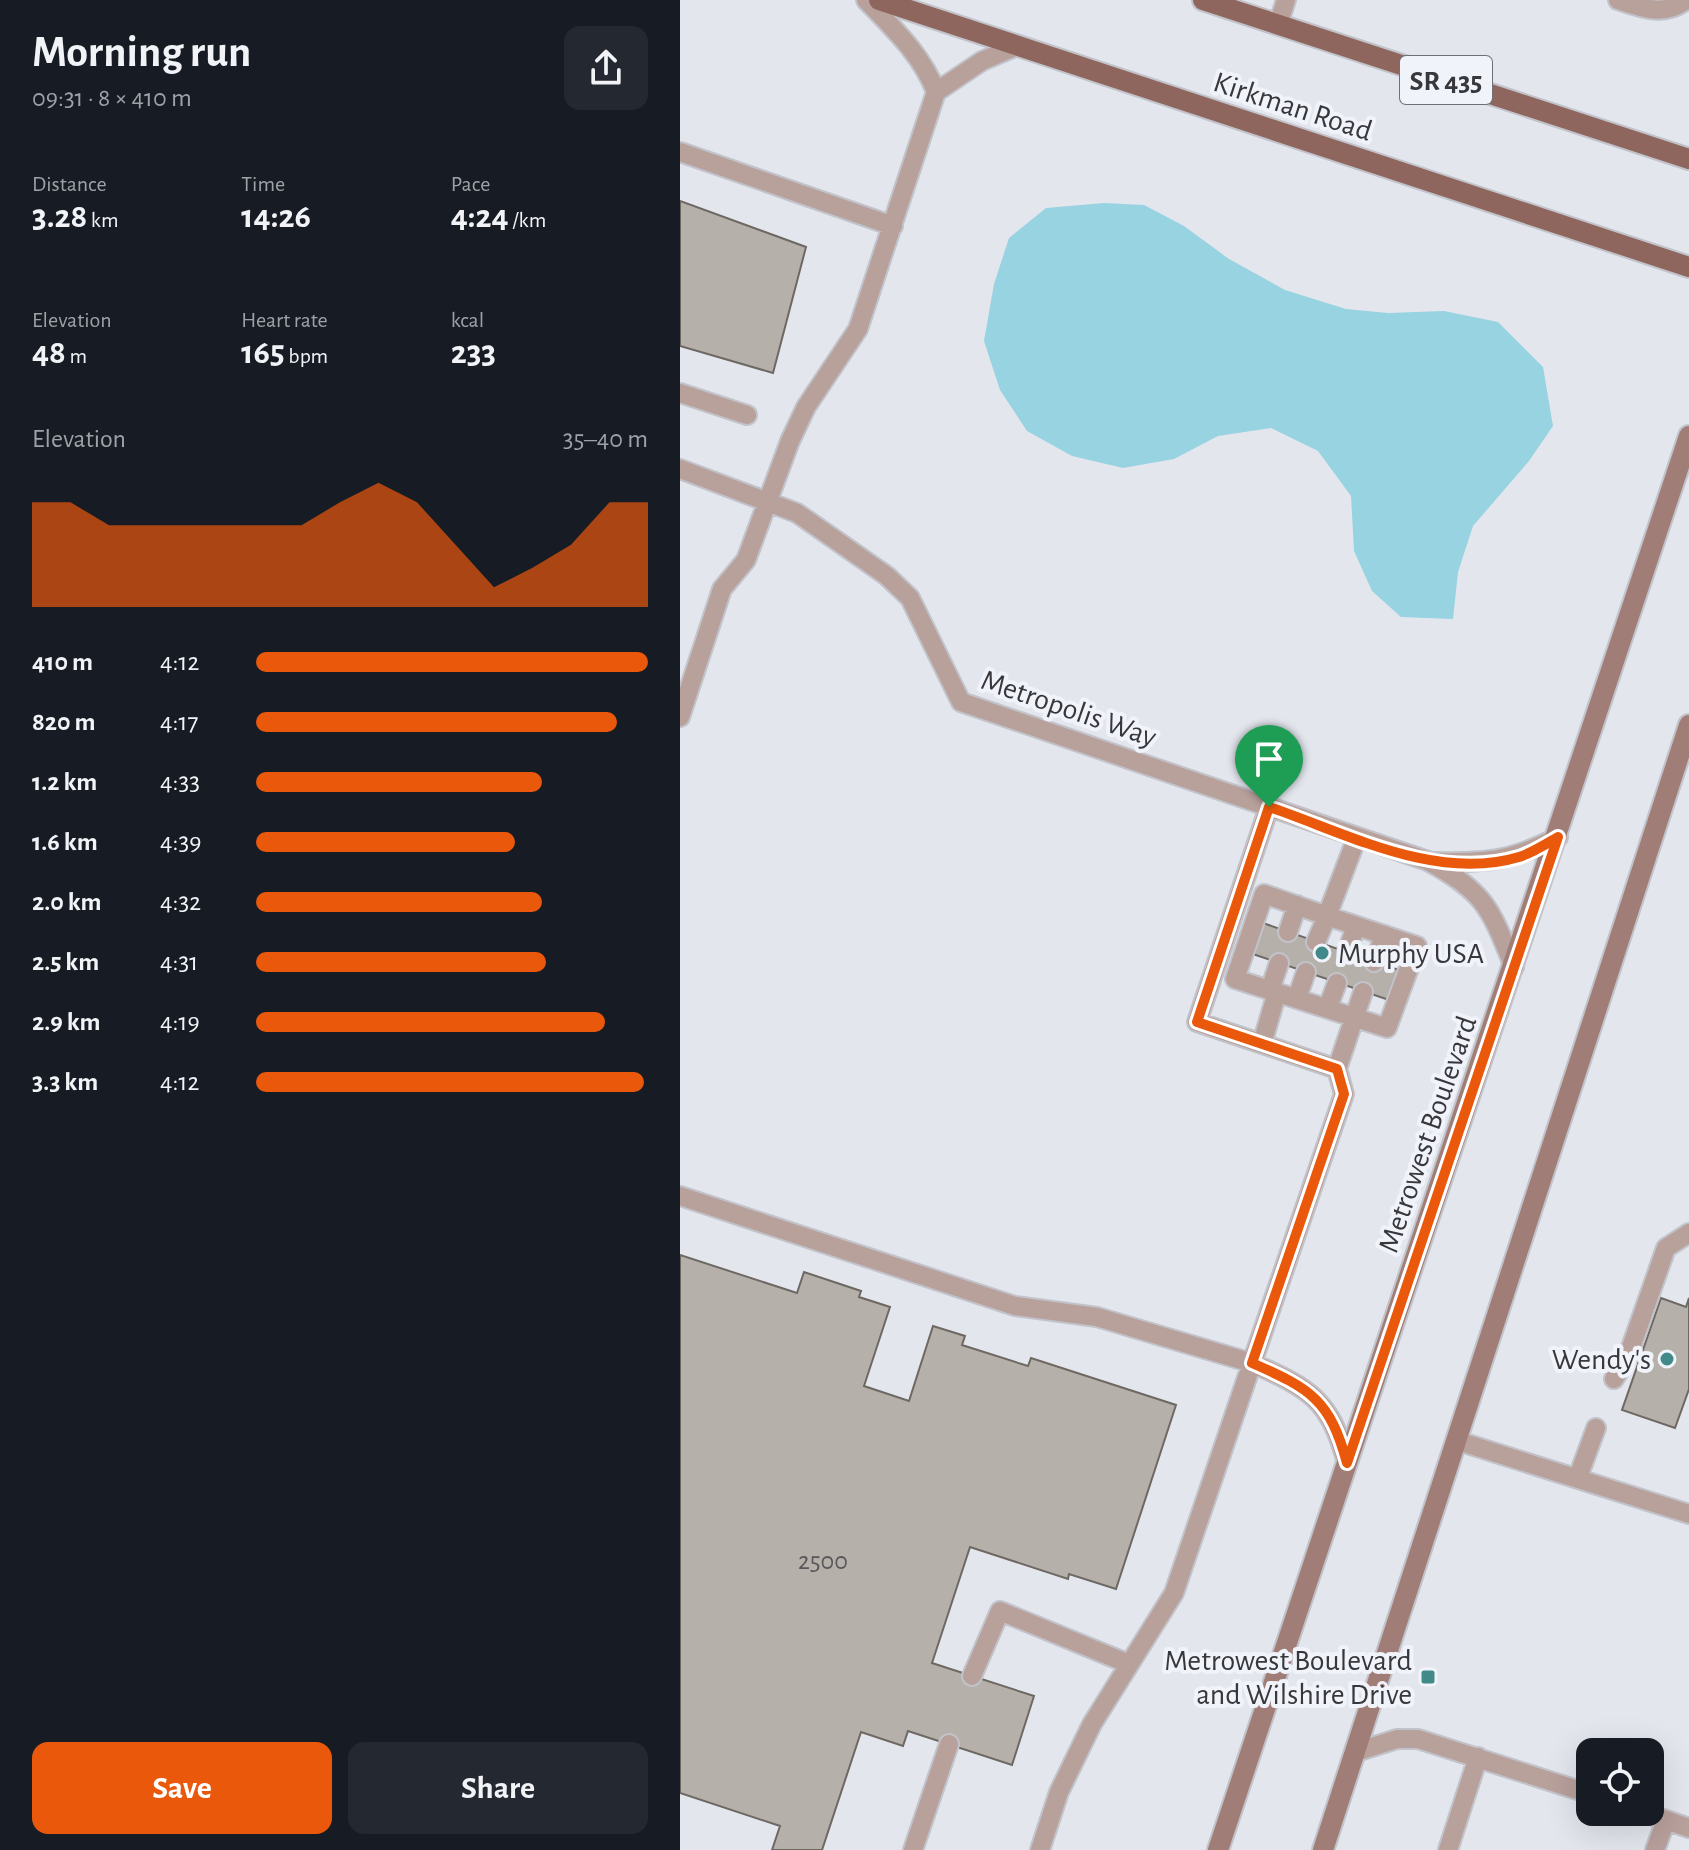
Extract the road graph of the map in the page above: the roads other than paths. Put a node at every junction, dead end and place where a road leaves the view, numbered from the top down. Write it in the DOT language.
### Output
graph roads {
  1 [pos="866,0"];
  2 [pos="879,0"];
  3 [pos="1203,0"];
  4 [pos="1286,0"];
  5 [pos="1618,0"];
  6 [pos="1686,0"];
  7 [pos="1278,25"];
  8 [pos="1017,46"];
  9 [pos="936,92"];
  10 [pos="680,152"];
  11 [pos="1689,159"];
  12 [pos="893,226"];
  13 [pos="1689,267"];
  14 [pos="680,393"];
  15 [pos="747,415"];
  16 [pos="1689,436"];
  17 [pos="680,469"];
  18 [pos="767,502"];
  19 [pos="680,717"];
  20 [pos="1689,725"];
  21 [pos="1269,807"];
  22 [pos="1357,837"];
  23 [pos="1558,837"];
  24 [pos="1428,861"];
  25 [pos="1297,905"];
  26 [pos="1327,916"];
  27 [pos="1356,926"];
  28 [pos="1288,932"];
  29 [pos="1385,935"];
  30 [pos="1316,942"];
  31 [pos="1347,952"];
  32 [pos="1374,962"];
  33 [pos="1279,963"];
  34 [pos="1514,967"];
  35 [pos="1306,972"];
  36 [pos="1337,983"];
  37 [pos="1274,991"];
  38 [pos="1363,992"];
  39 [pos="1297,998"];
  40 [pos="1328,1007"];
  41 [pos="1354,1015"];
  42 [pos="1262,1044"];
  43 [pos="1337,1069"];
  44 [pos="680,1196"];
  45 [pos="1689,1233"];
  46 [pos="1252,1363"];
  47 [pos="1614,1379"];
  48 [pos="1596,1428"];
  49 [pos="1458,1441"];
  50 [pos="1347,1463"];
  51 [pos="1578,1477"];
  52 [pos="1689,1514"];
  53 [pos="1129,1664"];
  54 [pos="972,1676"];
  55 [pos="949,1744"];
  56 [pos="1356,1752"];
  57 [pos="1478,1757"];
  58 [pos="1576,1789"];
  59 [pos="1666,1820"];
  60 [pos="1689,1828"];
  61 [pos="913,1850"];
  62 [pos="1040,1850"];
  63 [pos="1218,1850"];
  64 [pos="1323,1850"];
  65 [pos="1448,1850"];
  66 [pos="1655,1850"];
  1 -- 9 [label="lane"];
  2 -- 8 [label="main road, Kirkman Road"];
  3 -- 7 [label="main road, SR 435"];
  4 -- 7 [label="lane"];
  5 -- 6 [label="lane"];
  7 -- 11 [label="main road, SR 435"];
  8 -- 9 [label="lane"];
  8 -- 13 [label="main road, Kirkman Road"];
  9 -- 12 [label="lane"];
  10 -- 12 [label="lane"];
  12 -- 18 [label="lane"];
  14 -- 15 [label="lane"];
  16 -- 23 [label="street, Metrowest Boulevard"];
  17 -- 18 [label="lane, Metropolis Way"];
  18 -- 19 [label="lane"];
  18 -- 21 [label="lane, Metropolis Way"];
  20 -- 49 [label="street"];
  21 -- 22 [label="lane, Metropolis Way"];
  21 -- 42 [label="lane"];
  22 -- 24 [label="lane, Metropolis Way"];
  22 -- 26 [label="lane"];
  23 -- 24 [label="lane"];
  23 -- 34 [label="street, Metrowest Boulevard"];
  24 -- 34 [label="lane"];
  25 -- 26 [label="lane"];
  25 -- 28 [label="lane"];
  25 -- 37 [label="lane"];
  26 -- 27 [label="lane"];
  26 -- 30 [label="lane"];
  27 -- 29 [label="lane"];
  27 -- 31 [label="lane"];
  29 -- 32 [label="lane"];
  29 -- 41 [label="lane"];
  33 -- 37 [label="lane"];
  34 -- 50 [label="street, Metrowest Boulevard"];
  35 -- 39 [label="lane"];
  36 -- 40 [label="lane"];
  37 -- 39 [label="lane"];
  37 -- 42 [label="lane"];
  38 -- 41 [label="lane"];
  39 -- 40 [label="lane"];
  40 -- 41 [label="lane"];
  41 -- 43 [label="lane"];
  42 -- 43 [label="lane"];
  43 -- 46 [label="lane"];
  44 -- 46 [label="lane"];
  45 -- 47 [label="lane"];
  46 -- 50 [label="lane"];
  46 -- 53 [label="lane"];
  48 -- 51 [label="lane"];
  49 -- 51 [label="lane"];
  49 -- 56 [label="street"];
  50 -- 63 [label="street, Metrowest Boulevard"];
  51 -- 52 [label="lane"];
  53 -- 54 [label="lane"];
  53 -- 62 [label="lane"];
  55 -- 61 [label="lane"];
  56 -- 57 [label="lane"];
  56 -- 64 [label="street"];
  57 -- 58 [label="lane"];
  57 -- 65 [label="lane"];
  59 -- 60 [label="lane"];
  59 -- 66 [label="lane"];
}
